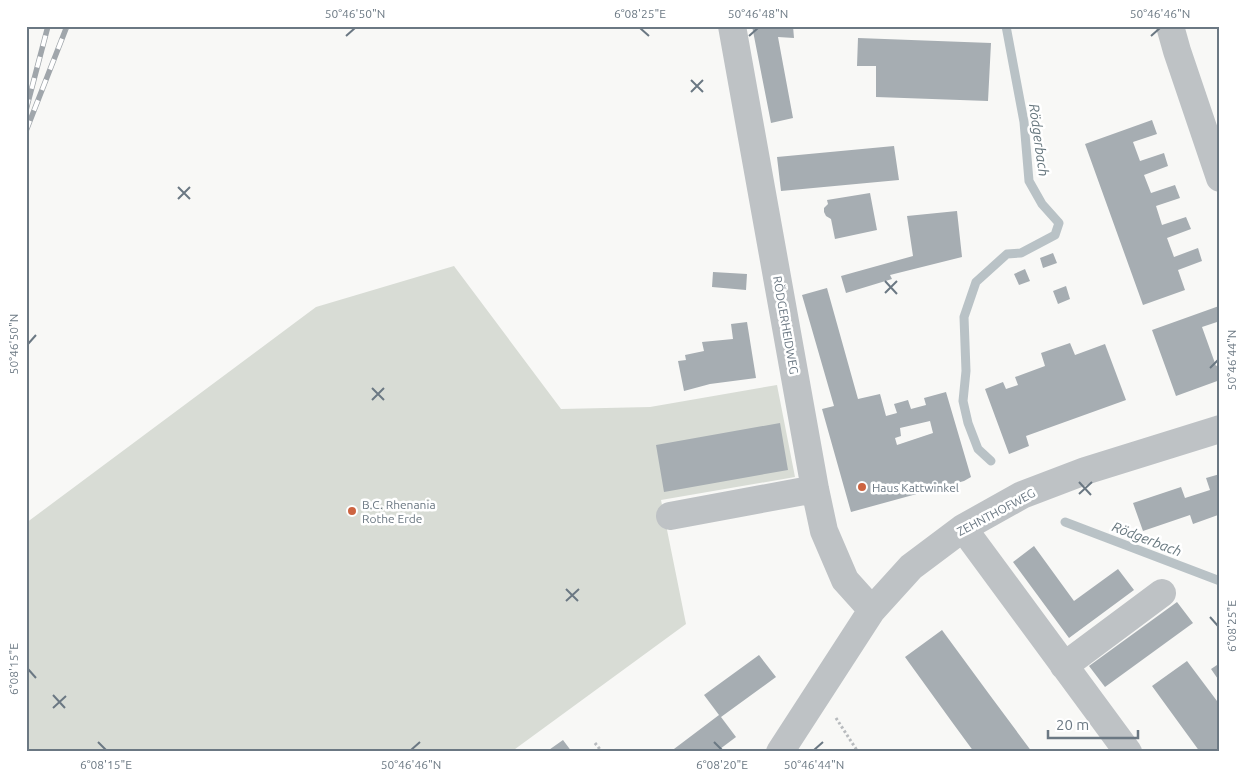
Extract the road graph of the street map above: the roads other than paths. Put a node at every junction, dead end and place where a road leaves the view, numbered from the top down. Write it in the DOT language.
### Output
graph roads {
  1 [pos="732,26"];
  2 [pos="1170,26"];
  3 [pos="1220,178"];
  4 [pos="1220,429"];
  5 [pos="815,489"];
  6 [pos="670,516"];
  7 [pos="963,528"];
  8 [pos="1162,593"];
  9 [pos="872,610"];
  10 [pos="1064,666"];
  11 [pos="780,752"];
  12 [pos="1128,752"];
  1 -- 5 [label="street, RÖDGERHEIDWEG"];
  2 -- 3 [label="street"];
  4 -- 7 [label="street, ZEHNTHOFWEG"];
  5 -- 6 [label="street"];
  5 -- 9 [label="street, RÖDGERHEIDWEG"];
  7 -- 9 [label="street, ZEHNTHOFWEG"];
  7 -- 10 [label="street"];
  8 -- 10 [label="street"];
  9 -- 11 [label="street, ZEHNTHOFWEG"];
  10 -- 12 [label="street"];
}
